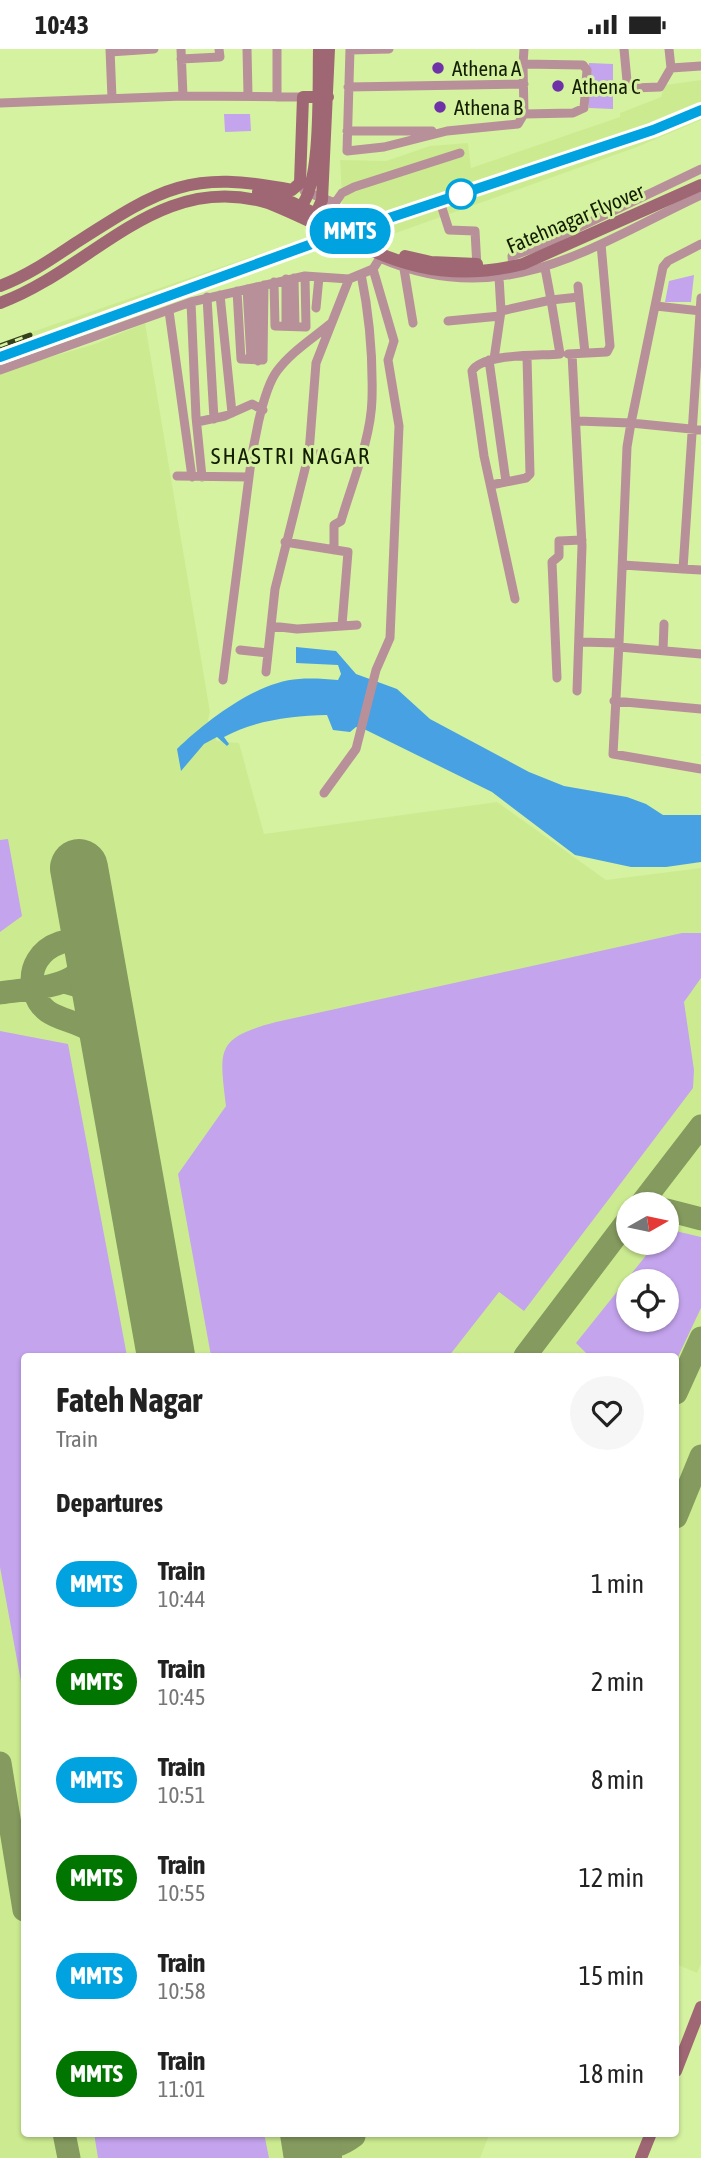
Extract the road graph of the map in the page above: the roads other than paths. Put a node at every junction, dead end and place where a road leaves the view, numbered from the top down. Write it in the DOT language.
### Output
graph roads {
  1 [pos="155,49"];
  2 [pos="219,49"];
  3 [pos="247,49"];
  4 [pos="276,49"];
  5 [pos="319,49"];
  6 [pos="329,49"];
  7 [pos="350,49"];
  8 [pos="388,49"];
  9 [pos="524,49"];
  10 [pos="624,49"];
  11 [pos="668,49"];
  12 [pos="110,50"];
  13 [pos="181,54"];
  14 [pos="523,64"];
  15 [pos="701,66"];
  16 [pos="671,68"];
  17 [pos="524,85"];
  18 [pos="348,87"];
  19 [pos="248,95"];
  20 [pos="183,96"];
  21 [pos="277,97"];
  22 [pos="328,97"];
  23 [pos="111,98"];
  24 [pos="0,103"];
  25 [pos="303,103"];
  26 [pos="524,114"];
  27 [pos="347,131"];
  28 [pos="447,131"];
  29 [pos="317,141"];
  30 [pos="460,153"];
  31 [pos="701,169"];
  32 [pos="701,177"];
  33 [pos="701,185"];
  34 [pos="276,186"];
  35 [pos="297,187"];
  36 [pos="168,190"];
  37 [pos="701,195"];
  38 [pos="322,200"];
  39 [pos="301,206"];
  40 [pos="442,208"];
  41 [pos="174,210"];
  42 [pos="273,211"];
  43 [pos="322,217"];
  44 [pos="601,244"];
  45 [pos="701,244"];
  46 [pos="545,268"];
  47 [pos="373,269"];
  48 [pos="404,269"];
  49 [pos="361,274"];
  50 [pos="514,275"];
  51 [pos="305,276"];
  52 [pos="319,277"];
  53 [pos="499,278"];
  54 [pos="290,279"];
  55 [pos="349,279"];
  56 [pos="478,279"];
  57 [pos="274,282"];
  58 [pos="0,286"];
  59 [pos="578,286"];
  60 [pos="251,288"];
  61 [pos="220,295"];
  62 [pos="0,297"];
  63 [pos="206,297"];
  64 [pos="579,297"];
  65 [pos="701,299"];
  66 [pos="551,300"];
  67 [pos="191,302"];
  68 [pos="0,303"];
  69 [pos="656,306"];
  70 [pos="316,308"];
  71 [pos="0,309"];
  72 [pos="169,311"];
  73 [pos="701,311"];
  74 [pos="500,313"];
  75 [pos="334,321"];
  76 [pos="448,321"];
  77 [pos="412,323"];
  78 [pos="290,325"];
  79 [pos="572,353"];
  80 [pos="585,353"];
  81 [pos="559,354"];
  82 [pos="527,357"];
  83 [pos="491,359"];
  84 [pos="0,370"];
  85 [pos="263,409"];
  86 [pos="232,413"];
  87 [pos="214,419"];
  88 [pos="578,421"];
  89 [pos="197,422"];
  90 [pos="631,423"];
  91 [pos="690,429"];
  92 [pos="701,430"];
  93 [pos="309,453"];
  94 [pos="359,459"];
  95 [pos="177,476"];
  96 [pos="197,477"];
  97 [pos="249,477"];
  98 [pos="506,482"];
  99 [pos="491,485"];
  100 [pos="582,540"];
  101 [pos="285,542"];
  102 [pos="334,550"];
  103 [pos="623,565"];
  104 [pos="683,569"];
  105 [pos="701,570"];
  106 [pos="516,599"];
  107 [pos="664,624"];
  108 [pos="342,625"];
  109 [pos="357,625"];
  110 [pos="271,627"];
  111 [pos="580,642"];
  112 [pos="619,645"];
  113 [pos="240,650"];
  114 [pos="663,650"];
  115 [pos="268,653"];
  116 [pos="701,654"];
  117 [pos="265,672"];
  118 [pos="557,678"];
  119 [pos="223,680"];
  120 [pos="577,691"];
  121 [pos="614,701"];
  122 [pos="701,709"];
  123 [pos="701,769"];
  124 [pos="324,793"];
  125 [pos="701,2007"];
  126 [pos="679,2063"];
  127 [pos="649,2137"];
  128 [pos="641,2158"];
  1 -- 12 [label="street"];
  2 -- 13 [label="street"];
  3 -- 19 [label="street"];
  4 -- 21 [label="street"];
  5 -- 29 [label="main road"];
  6 -- 22 [label="main road"];
  7 -- 8 [label="street"];
  7 -- 18 [label="street"];
  9 -- 14 [label="street"];
  10 -- 16 [label="street"];
  11 -- 16 [label="street"];
  12 -- 23 [label="street"];
  13 -- 20 [label="street"];
  14 -- 17 [label="street"];
  14 -- 26 [label="street"];
  15 -- 16 [label="street"];
  17 -- 18 [label="street"];
  17 -- 26 [label="street"];
  18 -- 27 [label="street"];
  19 -- 20 [label="street"];
  19 -- 21 [label="street"];
  20 -- 23 [label="street"];
  21 -- 25 [label="street"];
  22 -- 25 [label="main road"];
  22 -- 38 [label="main road"];
  23 -- 24 [label="street"];
  25 -- 35 [label="main road"];
  26 -- 28 [label="street"];
  27 -- 28 [label="street"];
  27 -- 28 [label="street"];
  29 -- 39 [label="main road"];
  29 -- 43 [label="main road"];
  30 -- 38 [label="street"];
  31 -- 50 [label="street"];
  32 -- 43 [label="main road, Fatehnagar Flyover"];
  33 -- 68 [label="main road, Fatehnagar Flyover"];
  34 -- 35 [label="main road"];
  34 -- 36 [label="main road"];
  34 -- 42 [label="main road"];
  35 -- 38 [label="street"];
  36 -- 41 [label="main road"];
  36 -- 58 [label="main road"];
  37 -- 44 [label="street"];
  38 -- 42 [label="main road"];
  39 -- 43 [label="main road, Fatehnagar Flyover"];
  39 -- 62 [label="main road, Fatehnagar Flyover"];
  40 -- 56 [label="street"];
  41 -- 42 [label="main road"];
  41 -- 71 [label="main road"];
  44 -- 46 [label="street"];
  44 -- 80 [label="street"];
  45 -- 69 [label="street"];
  46 -- 50 [label="street"];
  46 -- 66 [label="street"];
  47 -- 48 [label="street"];
  47 -- 49 [label="street"];
  47 -- 124 [label="street"];
  48 -- 56 [label="street"];
  48 -- 77 [label="street"];
  49 -- 55 [label="street"];
  49 -- 94 [label="street"];
  50 -- 53 [label="street"];
  51 -- 52 [label="street"];
  51 -- 54 [label="street"];
  51 -- 78 [label="street"];
  52 -- 55 [label="street"];
  52 -- 70 [label="street"];
  53 -- 56 [label="street"];
  53 -- 74 [label="street"];
  54 -- 57 [label="street"];
  54 -- 78 [label="street"];
  55 -- 75 [label="street"];
  57 -- 60 [label="street"];
  57 -- 78 [label="street"];
  59 -- 64 [label="street"];
  60 -- 60 [label="street"];
  60 -- 61 [label="street"];
  61 -- 63 [label="street"];
  61 -- 86 [label="street"];
  63 -- 67 [label="street"];
  63 -- 87 [label="street"];
  64 -- 66 [label="street"];
  64 -- 80 [label="street"];
  65 -- 73 [label="street"];
  66 -- 74 [label="street"];
  66 -- 81 [label="street"];
  67 -- 72 [label="street"];
  67 -- 89 [label="street"];
  69 -- 73 [label="street"];
  69 -- 90 [label="street"];
  72 -- 84 [label="street"];
  72 -- 96 [label="street"];
  73 -- 91 [label="street"];
  74 -- 76 [label="street"];
  74 -- 83 [label="street"];
  75 -- 85 [label="street"];
  75 -- 93 [label="street"];
  79 -- 80 [label="street"];
  79 -- 81 [label="street"];
  79 -- 88 [label="street"];
  81 -- 82 [label="street"];
  82 -- 83 [label="street"];
  82 -- 98 [label="street"];
  83 -- 98 [label="street"];
  83 -- 99 [label="street"];
  85 -- 86 [label="street"];
  85 -- 97 [label="street"];
  86 -- 87 [label="street"];
  87 -- 89 [label="street"];
  88 -- 90 [label="street"];
  88 -- 100 [label="street"];
  89 -- 96 [label="street"];
  90 -- 91 [label="street"];
  90 -- 103 [label="street"];
  91 -- 92 [label="street"];
  91 -- 104 [label="street"];
  93 -- 94 [label="street"];
  93 -- 101 [label="street"];
  94 -- 102 [label="street"];
  95 -- 96 [label="street"];
  96 -- 97 [label="street"];
  97 -- 119 [label="street"];
  98 -- 99 [label="street"];
  99 -- 106 [label="street"];
  100 -- 111 [label="street"];
  100 -- 118 [label="street"];
  101 -- 102 [label="street"];
  101 -- 110 [label="street"];
  102 -- 108 [label="street"];
  103 -- 104 [label="street"];
  103 -- 112 [label="street"];
  104 -- 105 [label="street"];
  107 -- 114 [label="street"];
  108 -- 109 [label="street"];
  108 -- 110 [label="street"];
  110 -- 115 [label="street"];
  111 -- 112 [label="street"];
  111 -- 120 [label="street"];
  112 -- 114 [label="street"];
  112 -- 121 [label="street"];
  113 -- 115 [label="street"];
  114 -- 116 [label="street"];
  115 -- 117 [label="street"];
  121 -- 122 [label="street"];
  121 -- 123 [label="street"];
  125 -- 126 [label="main road"];
  127 -- 128 [label="main road"];
}
